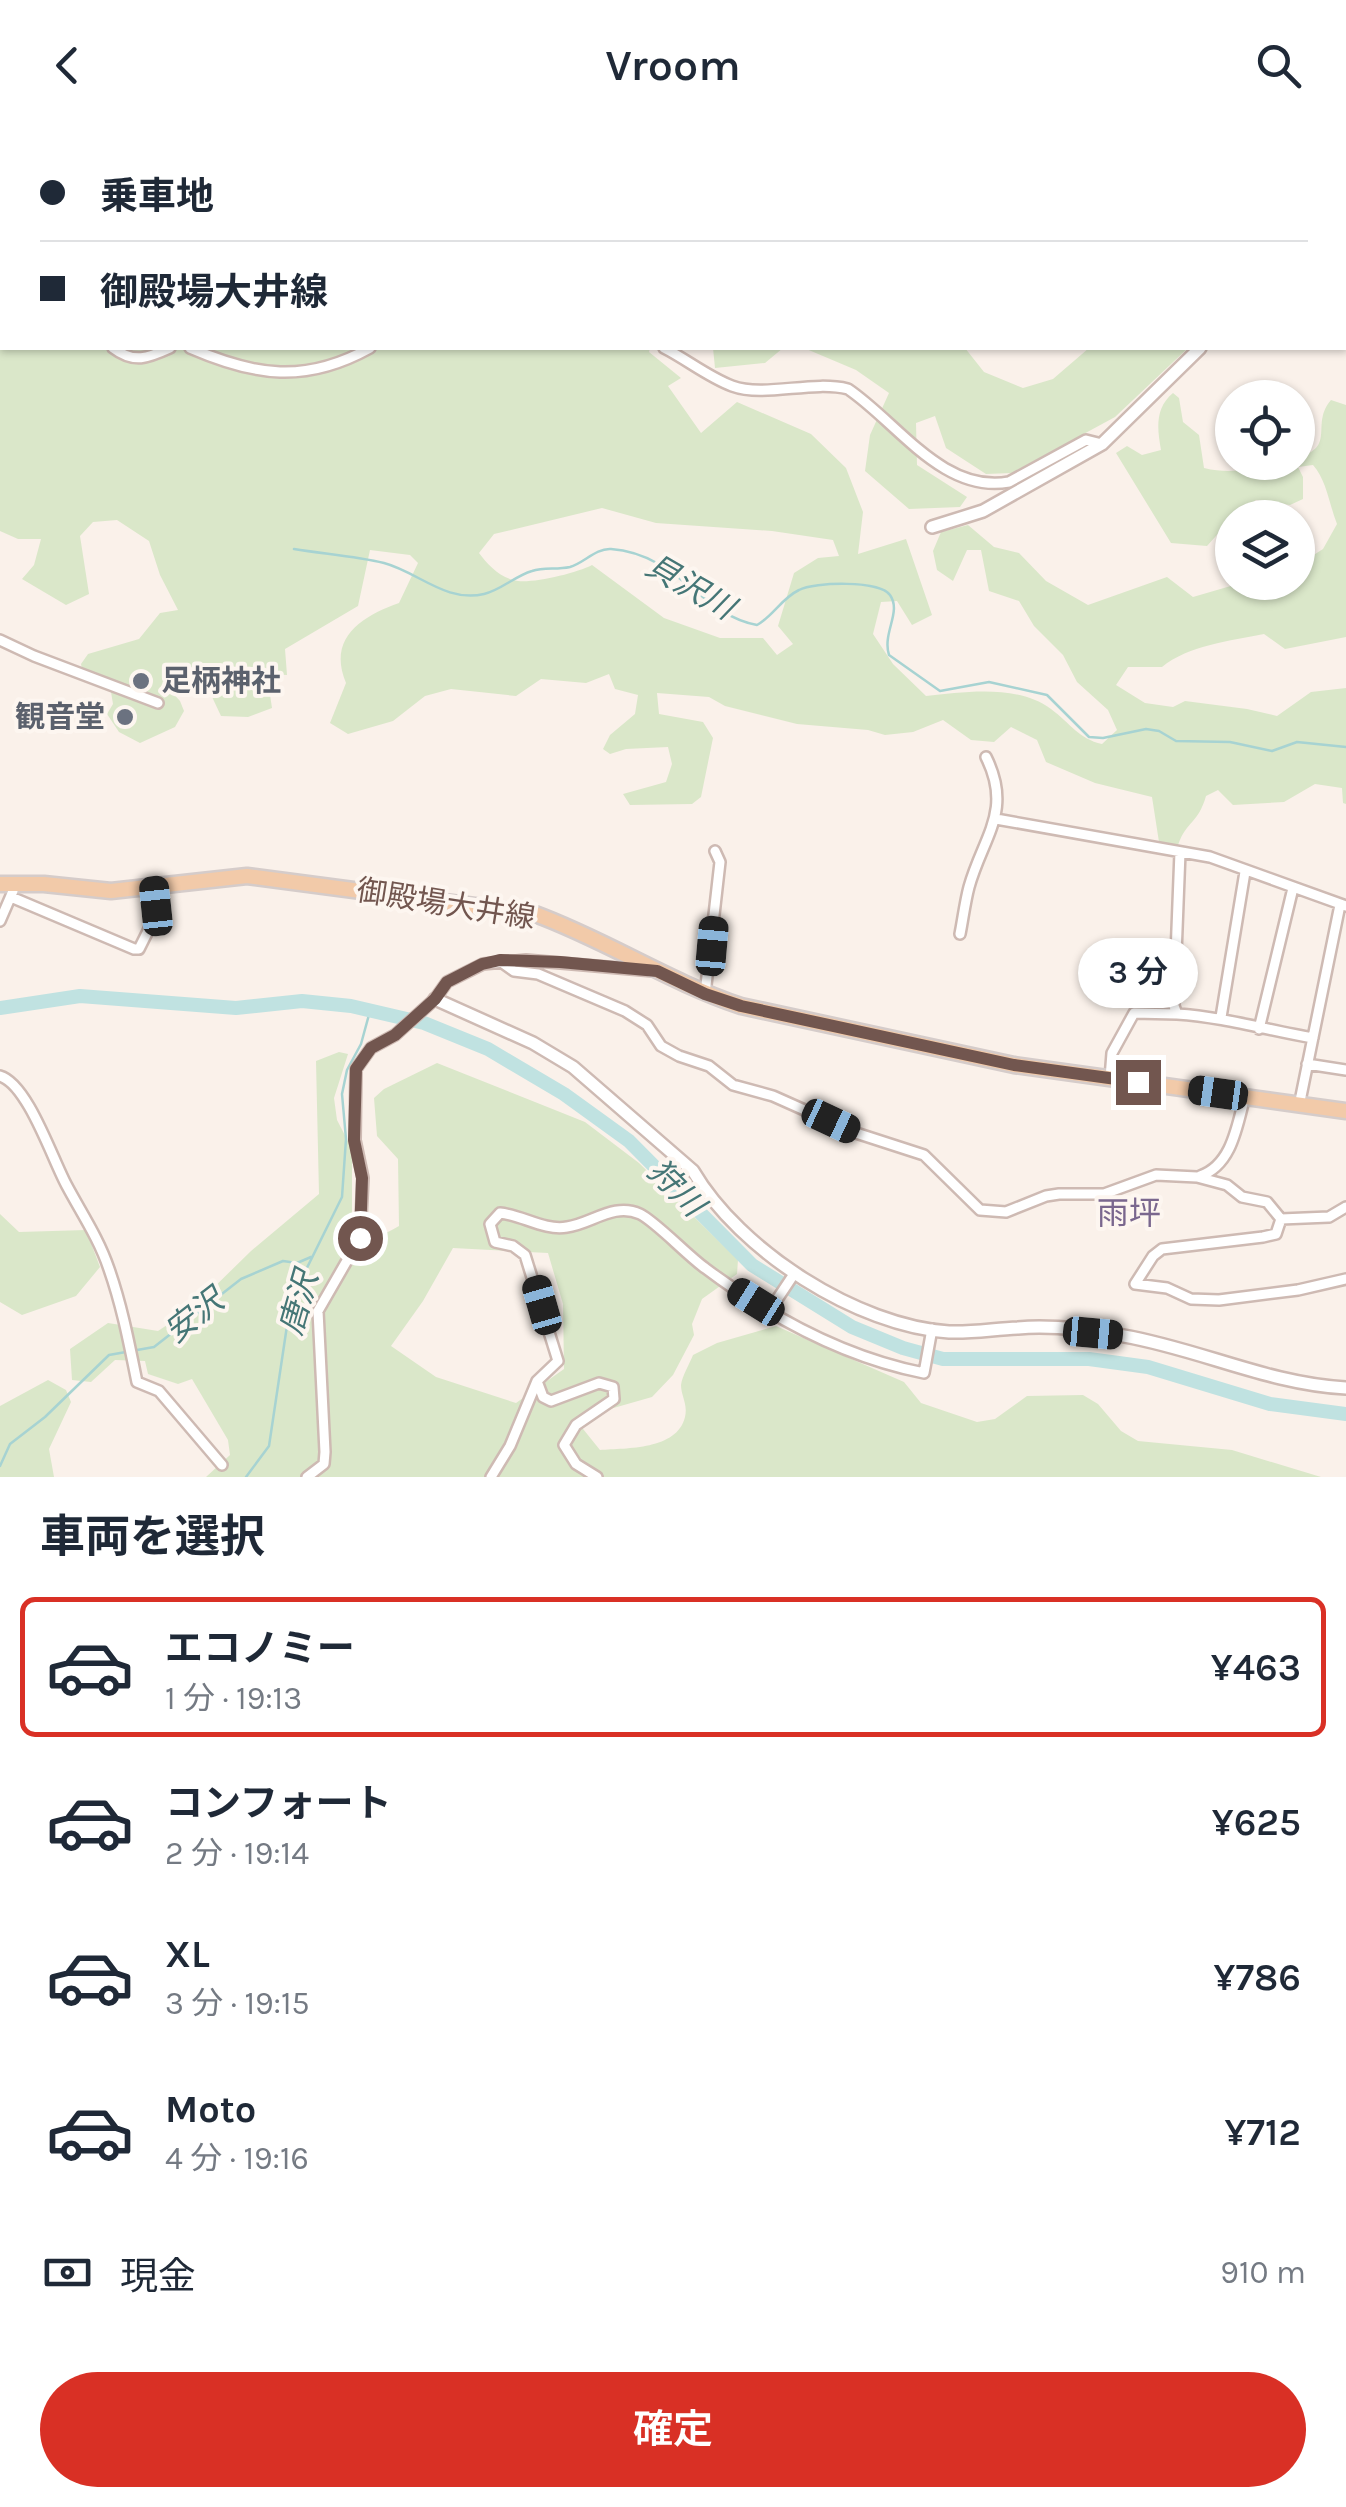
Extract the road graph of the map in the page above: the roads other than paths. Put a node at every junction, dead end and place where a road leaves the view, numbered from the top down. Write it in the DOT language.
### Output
graph roads {
  1 [pos="117,350"];
  2 [pos="165,350"];
  3 [pos="196,350"];
  4 [pos="364,350"];
  5 [pos="668,350"];
  6 [pos="1198,350"];
  7 [pos="1102,444"];
  8 [pos="932,527"];
  9 [pos="0,640"];
  10 [pos="158,703"];
  11 [pos="986,758"];
  12 [pos="996,819"];
  13 [pos="715,851"];
  14 [pos="1180,852"];
  15 [pos="1246,872"];
  16 [pos="153,886"];
  17 [pos="8,888"];
  18 [pos="1293,888"];
  19 [pos="1343,906"];
  20 [pos="0,921"];
  21 [pos="960,934"];
  22 [pos="500,960"];
  23 [pos="657,971"];
  24 [pos="705,994"];
  25 [pos="432,1001"];
  26 [pos="1177,1014"];
  27 [pos="1221,1017"];
  28 [pos="1259,1029"];
  29 [pos="1313,1038"];
  30 [pos="1308,1064"];
  31 [pos="1346,1070"];
  32 [pos="2,1078"];
  33 [pos="1110,1078"];
  34 [pos="1244,1096"];
  35 [pos="1299,1106"];
  36 [pos="1346,1112"];
  37 [pos="1197,1177"];
  38 [pos="1346,1206"];
  39 [pos="1281,1219"];
  40 [pos="794,1274"];
  41 [pos="1346,1279"];
  42 [pos="770,1310"];
  43 [pos="932,1333"];
  44 [pos="537,1381"];
  45 [pos="1346,1388"];
  46 [pos="222,1465"];
  47 [pos="308,1477"];
  48 [pos="490,1477"];
  49 [pos="597,1477"];
  1 -- 2 [label="street"];
  3 -- 4 [label="street"];
  5 -- 7 [label="street"];
  6 -- 7 [label="street"];
  7 -- 8 [label="street"];
  9 -- 10 [label="street"];
  11 -- 12 [label="street"];
  12 -- 14 [label="street"];
  12 -- 21 [label="street"];
  13 -- 24 [label="street"];
  14 -- 15 [label="street"];
  14 -- 26 [label="street"];
  15 -- 18 [label="street"];
  15 -- 27 [label="street"];
  16 -- 17 [label="main road, 御殿場大井線"];
  16 -- 17 [label="street"];
  16 -- 23 [label="main road, 御殿場大井線"];
  17 -- 20 [label="street"];
  18 -- 19 [label="street"];
  18 -- 28 [label="street"];
  19 -- 29 [label="street"];
  22 -- 23 [label="street"];
  22 -- 25 [label="street"];
  22 -- 37 [label="street"];
  23 -- 24 [label="main road, 御殿場大井線"];
  24 -- 33 [label="main road, 御殿場大井線"];
  25 -- 40 [label="street"];
  25 -- 47 [label="street"];
  26 -- 27 [label="street"];
  26 -- 33 [label="street"];
  27 -- 28 [label="street"];
  28 -- 29 [label="street"];
  29 -- 30 [label="street"];
  30 -- 31 [label="street"];
  30 -- 35 [label="street"];
  32 -- 46 [label="street"];
  33 -- 34 [label="main road, 御殿場大井線"];
  34 -- 35 [label="main road, 御殿場大井線"];
  34 -- 37 [label="street"];
  35 -- 36 [label="main road, 御殿場大井線"];
  37 -- 39 [label="street"];
  38 -- 39 [label="street"];
  39 -- 41 [label="street"];
  40 -- 42 [label="street"];
  40 -- 43 [label="street"];
  42 -- 43 [label="street"];
  42 -- 44 [label="street"];
  43 -- 45 [label="street"];
  44 -- 48 [label="street"];
  44 -- 49 [label="street"];
}
